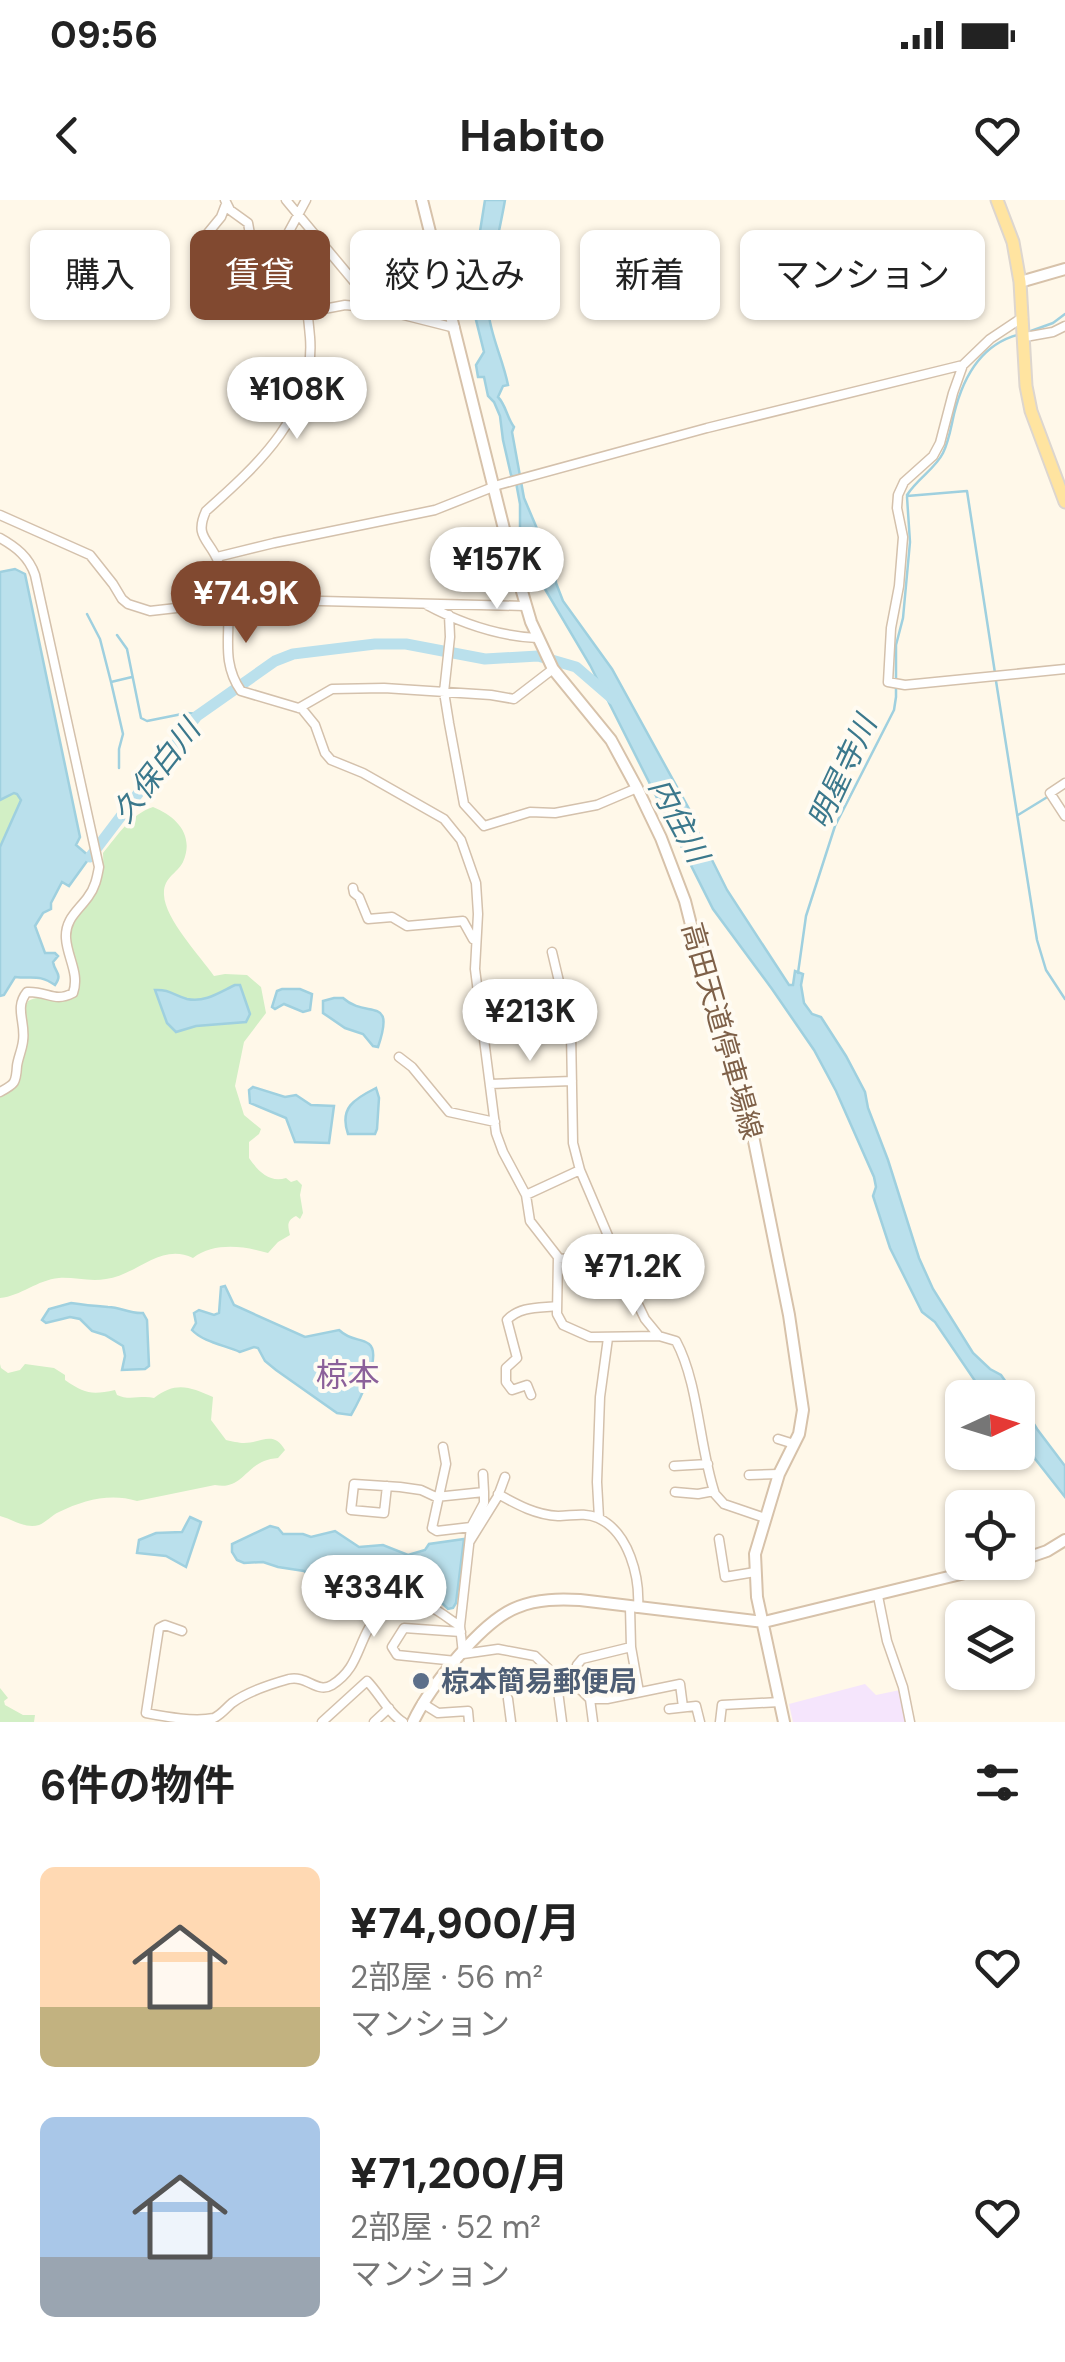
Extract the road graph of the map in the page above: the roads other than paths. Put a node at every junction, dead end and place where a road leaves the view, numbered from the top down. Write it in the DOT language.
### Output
graph roads {
  1 [pos="286,200"];
  2 [pos="306,200"];
  3 [pos="422,200"];
  4 [pos="996,200"];
  5 [pos="225,202"];
  6 [pos="299,214"];
  7 [pos="210,230"];
  8 [pos="249,230"];
  9 [pos="290,230"];
  10 [pos="1065,268"];
  11 [pos="350,276"];
  12 [pos="1020,282"];
  13 [pos="309,320"];
  14 [pos="423,320"];
  15 [pos="1024,326"];
  16 [pos="1065,326"];
  17 [pos="454,328"];
  18 [pos="962,365"];
  19 [pos="495,486"];
  20 [pos="1065,502"];
  21 [pos="0,515"];
  22 [pos="0,538"];
  23 [pos="217,557"];
  24 [pos="228,602"];
  25 [pos="421,602"];
  26 [pos="525,606"];
  27 [pos="449,615"];
  28 [pos="537,638"];
  29 [pos="1065,668"];
  30 [pos="553,669"];
  31 [pos="444,692"];
  32 [pos="299,708"];
  33 [pos="1065,783"];
  34 [pos="637,788"];
  35 [pos="464,804"];
  36 [pos="1065,816"];
  37 [pos="444,819"];
  38 [pos="352,888"];
  39 [pos="476,943"];
  40 [pos="552,952"];
  41 [pos="400,1057"];
  42 [pos="572,1082"];
  43 [pos="490,1084"];
  44 [pos="0,1092"];
  45 [pos="495,1122"];
  46 [pos="580,1170"];
  47 [pos="526,1195"];
  48 [pos="617,1255"];
  49 [pos="558,1259"];
  50 [pos="558,1306"];
  51 [pos="659,1336"];
  52 [pos="608,1338"];
  53 [pos="531,1395"];
  54 [pos="778,1438"];
  55 [pos="794,1444"];
  56 [pos="444,1447"];
  57 [pos="708,1464"];
  58 [pos="674,1466"];
  59 [pos="483,1474"];
  60 [pos="779,1474"];
  61 [pos="749,1475"];
  62 [pos="505,1477"];
  63 [pos="388,1486"];
  64 [pos="714,1490"];
  65 [pos="484,1492"];
  66 [pos="675,1492"];
  67 [pos="498,1494"];
  68 [pos="438,1497"];
  69 [pos="598,1518"];
  70 [pos="765,1518"];
  71 [pos="471,1527"];
  72 [pos="719,1539"];
  73 [pos="1065,1540"];
  74 [pos="470,1541"];
  75 [pos="1035,1554"];
  76 [pos="754,1572"];
  77 [pos="945,1579"];
  78 [pos="878,1596"];
  79 [pos="634,1607"];
  80 [pos="764,1622"];
  81 [pos="461,1629"];
  82 [pos="182,1631"];
  83 [pos="631,1648"];
  84 [pos="459,1657"];
  85 [pos="556,1676"];
  86 [pos="575,1684"];
  87 [pos="639,1692"];
  88 [pos="508,1699"];
  89 [pos="590,1699"];
  90 [pos="780,1702"];
  91 [pos="422,1703"];
  92 [pos="390,1708"];
  93 [pos="683,1708"];
  94 [pos="669,1709"];
  95 [pos="322,1722"];
  96 [pos="374,1722"];
  97 [pos="403,1722"];
  98 [pos="413,1722"];
  99 [pos="470,1722"];
  100 [pos="512,1722"];
  101 [pos="562,1722"];
  102 [pos="593,1722"];
  103 [pos="700,1722"];
  104 [pos="720,1722"];
  105 [pos="784,1722"];
  106 [pos="910,1722"];
  1 -- 6 [label="street"];
  2 -- 6 [label="street"];
  3 -- 17 [label="main road, 高田天道停車場線"];
  4 -- 12 [label="main road"];
  5 -- 7 [label="street"];
  5 -- 8 [label="street"];
  6 -- 9 [label="street"];
  6 -- 11 [label="street"];
  10 -- 12 [label="main road"];
  12 -- 15 [label="main road"];
  13 -- 23 [label="street"];
  14 -- 17 [label="street"];
  15 -- 16 [label="street"];
  15 -- 18 [label="street"];
  15 -- 20 [label="main road"];
  17 -- 19 [label="main road, 高田天道停車場線"];
  18 -- 19 [label="street"];
  18 -- 29 [label="street"];
  19 -- 23 [label="street"];
  19 -- 26 [label="main road, 高田天道停車場線"];
  21 -- 24 [label="street"];
  22 -- 44 [label="street"];
  23 -- 24 [label="street"];
  24 -- 25 [label="street"];
  24 -- 32 [label="street"];
  25 -- 26 [label="street"];
  25 -- 27 [label="street"];
  26 -- 28 [label="main road, 高田天道停車場線"];
  27 -- 28 [label="street"];
  27 -- 31 [label="street"];
  28 -- 30 [label="main road, 高田天道停車場線"];
  30 -- 31 [label="street"];
  30 -- 34 [label="main road, 高田天道停車場線"];
  31 -- 32 [label="street"];
  31 -- 35 [label="street"];
  32 -- 37 [label="street"];
  33 -- 36 [label="street"];
  34 -- 35 [label="street"];
  34 -- 55 [label="main road, 高田天道停車場線"];
  35 -- 37 [label="street"];
  37 -- 39 [label="street"];
  38 -- 39 [label="street"];
  39 -- 43 [label="street"];
  40 -- 42 [label="street"];
  41 -- 45 [label="street"];
  42 -- 43 [label="street"];
  42 -- 46 [label="street"];
  43 -- 45 [label="street"];
  45 -- 47 [label="street"];
  46 -- 47 [label="street"];
  46 -- 48 [label="street"];
  47 -- 49 [label="street"];
  48 -- 49 [label="street"];
  48 -- 51 [label="street"];
  49 -- 50 [label="street"];
  50 -- 52 [label="street"];
  50 -- 53 [label="street"];
  51 -- 52 [label="street"];
  51 -- 57 [label="street"];
  52 -- 69 [label="street"];
  54 -- 55 [label="street"];
  55 -- 60 [label="main road, 高田天道停車場線"];
  56 -- 68 [label="street"];
  57 -- 58 [label="street"];
  57 -- 64 [label="street"];
  59 -- 65 [label="street"];
  60 -- 61 [label="street"];
  60 -- 70 [label="main road, 高田天道停車場線"];
  62 -- 67 [label="street"];
  63 -- 68 [label="street"];
  64 -- 66 [label="street"];
  64 -- 70 [label="street"];
  65 -- 68 [label="street"];
  65 -- 71 [label="street"];
  67 -- 69 [label="street"];
  67 -- 74 [label="street"];
  68 -- 71 [label="street"];
  69 -- 79 [label="street"];
  70 -- 76 [label="main road, 高田天道停車場線"];
  71 -- 74 [label="street"];
  72 -- 76 [label="street"];
  73 -- 75 [label="main road"];
  74 -- 81 [label="street"];
  76 -- 80 [label="main road, 高田天道停車場線"];
  77 -- 78 [label="main road"];
  78 -- 80 [label="main road"];
  78 -- 106 [label="street"];
  79 -- 80 [label="main road"];
  79 -- 83 [label="street"];
  79 -- 84 [label="main road"];
  80 -- 90 [label="main road, 高田天道停車場線"];
  81 -- 82 [label="street"];
  81 -- 84 [label="street"];
  81 -- 84 [label="street"];
  83 -- 86 [label="street"];
  83 -- 87 [label="street"];
  84 -- 85 [label="street"];
  84 -- 91 [label="main road"];
  85 -- 86 [label="street"];
  85 -- 101 [label="street"];
  86 -- 89 [label="street"];
  87 -- 89 [label="street"];
  87 -- 93 [label="street"];
  88 -- 100 [label="street"];
  89 -- 102 [label="street"];
  90 -- 104 [label="street"];
  90 -- 105 [label="main road, 高田天道停車場線"];
  91 -- 98 [label="main road"];
  91 -- 99 [label="street"];
  92 -- 95 [label="street"];
  92 -- 96 [label="street"];
  92 -- 97 [label="street"];
  93 -- 94 [label="street"];
  93 -- 103 [label="street"];
}
